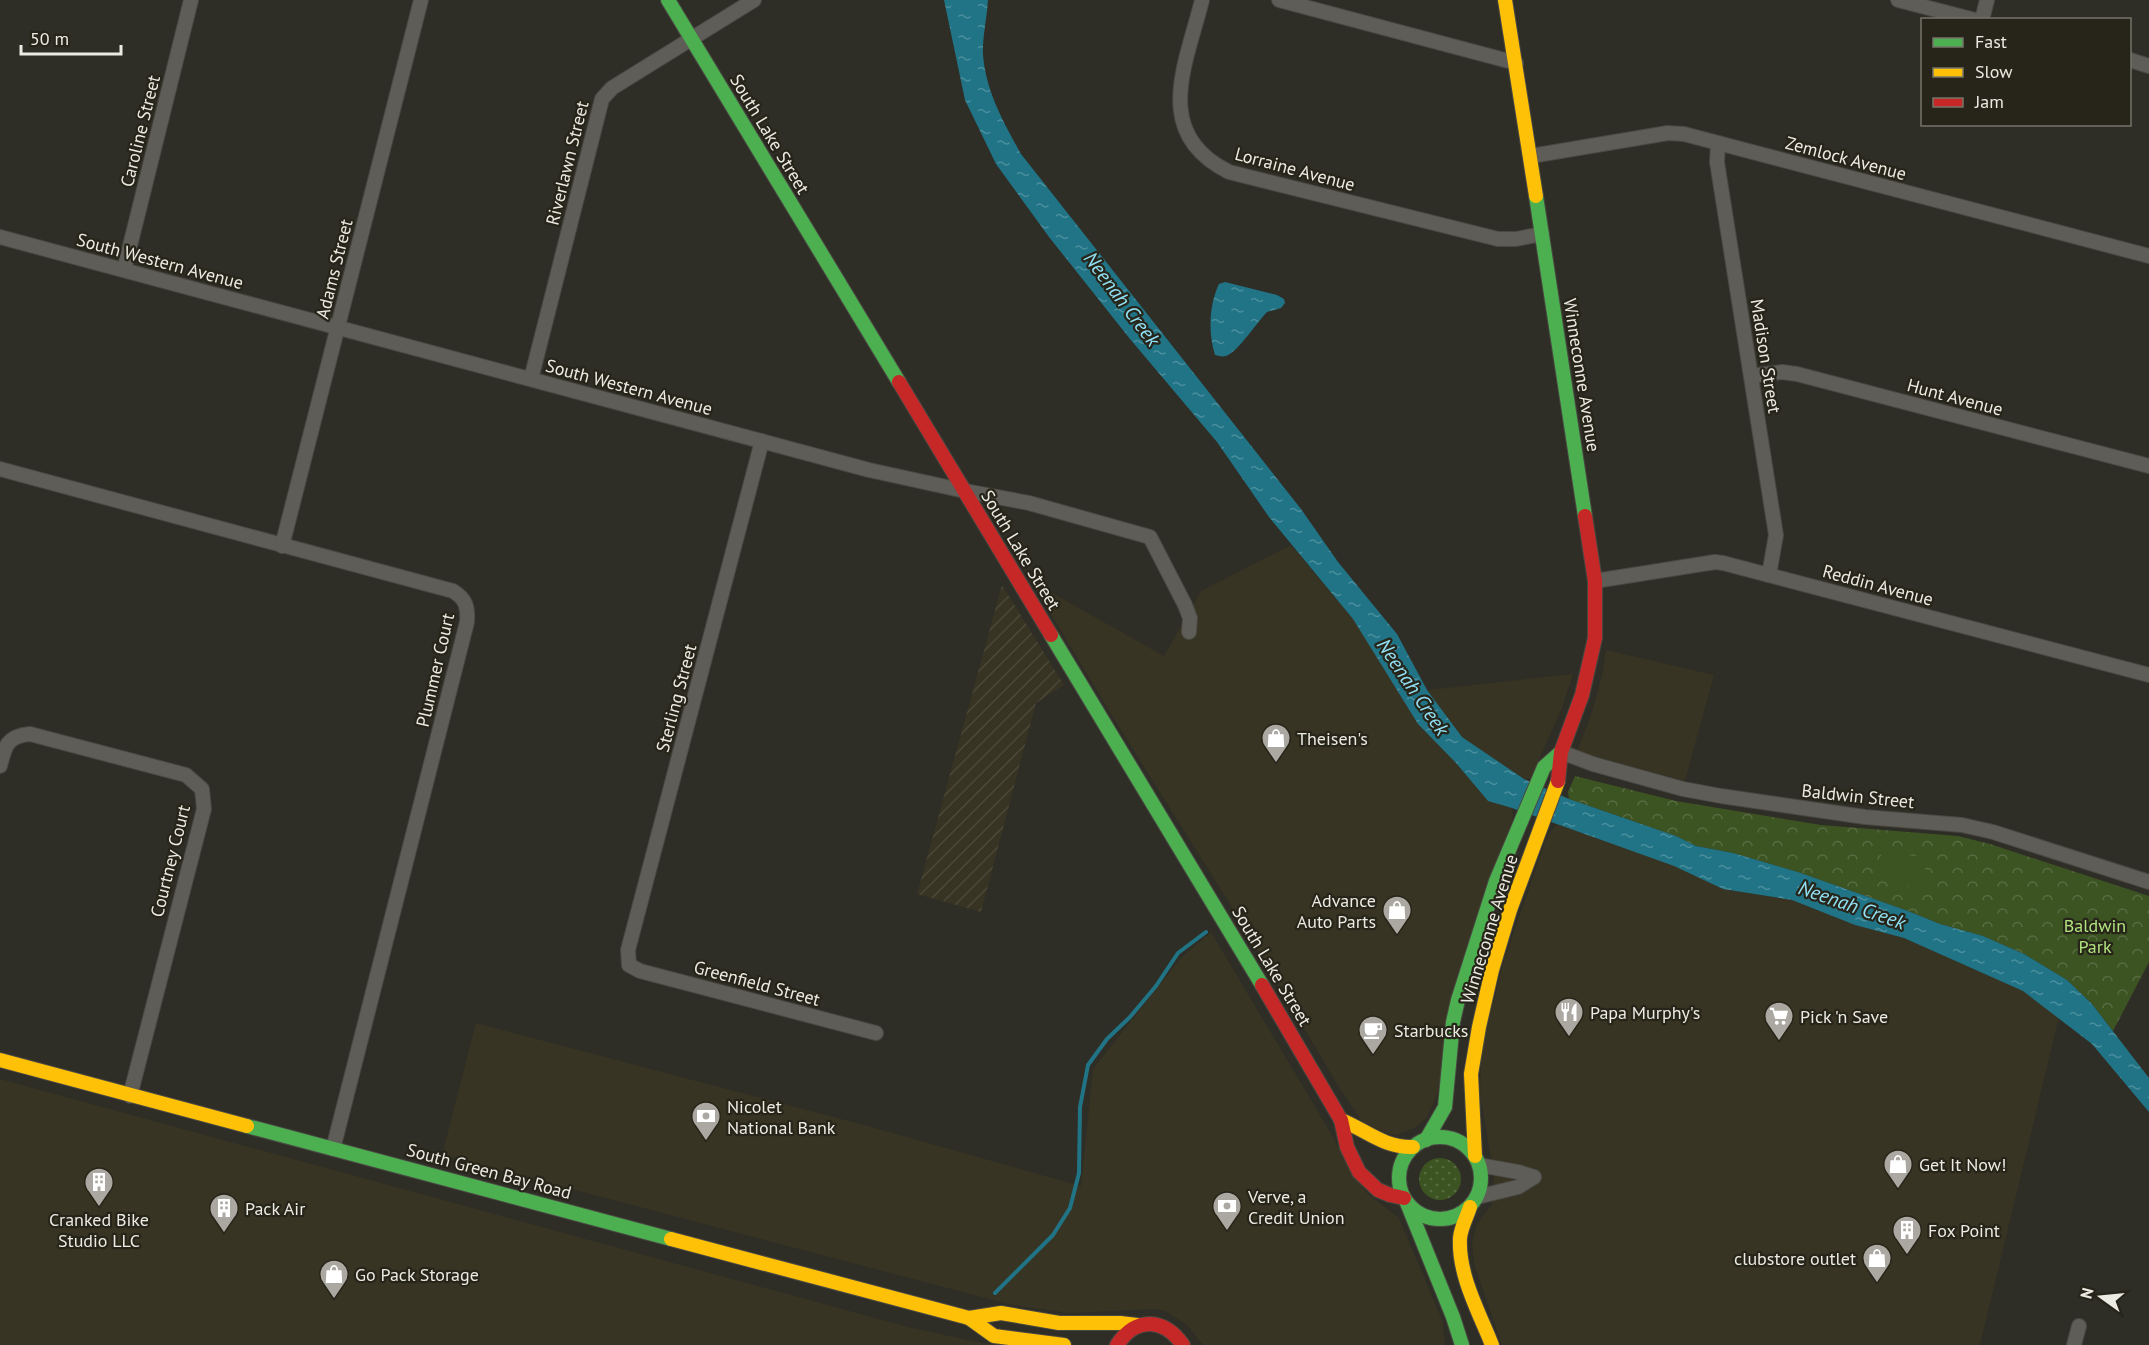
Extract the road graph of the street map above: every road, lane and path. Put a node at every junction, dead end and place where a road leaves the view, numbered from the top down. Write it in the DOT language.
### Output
graph roads {
  1 [pos="191,0"];
  2 [pos="420,0"];
  3 [pos="668,0"];
  4 [pos="754,0"];
  5 [pos="1202,0"];
  6 [pos="1279,0"];
  7 [pos="1505,0"];
  8 [pos="1898,0"];
  9 [pos="1987,0"];
  10 [pos="1967,18"];
  11 [pos="1982,18"];
  12 [pos="691,38"];
  13 [pos="2131,60"];
  14 [pos="1516,63"];
  15 [pos="2149,66"];
  16 [pos="1718,143"];
  17 [pos="1531,156"];
  18 [pos="1542,234"];
  19 [pos="0,237"];
  20 [pos="2149,256"];
  21 [pos="124,270"];
  22 [pos="338,328"];
  23 [pos="1751,376"];
  24 [pos="531,379"];
  25 [pos="762,441"];
  26 [pos="2149,466"];
  27 [pos="0,469"];
  28 [pos="965,492"];
  29 [pos="282,546"];
  30 [pos="1769,575"];
  31 [pos="1595,581"];
  32 [pos="1189,632"];
  33 [pos="2149,675"];
  34 [pos="1561,752"];
  35 [pos="0,766"];
  36 [pos="2149,882"];
  37 [pos="629,965"];
  38 [pos="876,1033"];
  39 [pos="0,1060"];
  40 [pos="130,1096"];
  41 [pos="1341,1120"];
  42 [pos="1426,1140"];
  43 [pos="1395,1147"];
  44 [pos="1413,1147"];
  45 [pos="333,1149"];
  46 [pos="1348,1150"];
  47 [pos="1477,1161"];
  48 [pos="1406,1200"];
  49 [pos="1473,1202"];
  50 [pos="969,1318"];
  51 [pos="1137,1326"];
  52 [pos="2079,1326"];
  53 [pos="1064,1345"];
  54 [pos="1117,1345"];
  55 [pos="1183,1345"];
  56 [pos="1462,1345"];
  57 [pos="1492,1345"];
  58 [pos="2074,1345"];
  1 -- 21 [label="street, Caroline Street"];
  2 -- 22 [label="street, Adams Street"];
  3 -- 12 [label="main road, South Lake Street"];
  4 -- 12 [label="street, Riverlawn Street"];
  5 -- 18 [label="street, Lorraine Avenue"];
  6 -- 14 [label="street"];
  7 -- 14 [label="main road, Winneconne Avenue"];
  8 -- 10 [label="street"];
  9 -- 11 [label="street"];
  12 -- 24 [label="street, Riverlawn Street"];
  12 -- 28 [label="main road, South Lake Street"];
  13 -- 15 [label="street"];
  14 -- 17 [label="main road, Winneconne Avenue"];
  16 -- 17 [label="street, Zemlock Avenue"];
  16 -- 20 [label="street, Zemlock Avenue"];
  16 -- 23 [label="street, Madison Street"];
  17 -- 18 [label="main road, Winneconne Avenue"];
  18 -- 31 [label="main road, Winneconne Avenue"];
  19 -- 21 [label="street, South Western Avenue"];
  21 -- 22 [label="street, South Western Avenue"];
  22 -- 24 [label="street, South Western Avenue"];
  22 -- 29 [label="street, Adams Street"];
  23 -- 26 [label="street, Hunt Avenue"];
  23 -- 30 [label="street, Madison Street"];
  24 -- 25 [label="street, South Western Avenue"];
  25 -- 28 [label="street, South Western Avenue"];
  25 -- 37 [label="street, Sterling Street"];
  27 -- 29 [label="street, Plummer Court"];
  28 -- 32 [label="street, South Western Avenue"];
  28 -- 41 [label="main road, South Lake Street"];
  29 -- 45 [label="street, Plummer Court"];
  30 -- 31 [label="street, Reddin Avenue"];
  30 -- 33 [label="street, Reddin Avenue"];
  31 -- 34 [label="main road, Winneconne Avenue"];
  34 -- 36 [label="street, Baldwin Street"];
  34 -- 42 [label="main road, Winneconne Avenue"];
  34 -- 47 [label="main road, Winneconne Avenue"];
  35 -- 40 [label="street, Courtney Court"];
  37 -- 38 [label="street, Greenfield Street"];
  39 -- 40 [label="main road, South Green Bay Road"];
  40 -- 45 [label="main road, South Green Bay Road"];
  41 -- 43 [label="main road"];
  41 -- 46 [label="main road, South Lake Street"];
  42 -- 44 [label="main road"];
  42 -- 47 [label="main road"];
  43 -- 44 [label="main road"];
  43 -- 46 [label="main road"];
  44 -- 48 [label="main road"];
  45 -- 50 [label="main road, South Green Bay Road"];
  46 -- 48 [label="main road, South Lake Street"];
  47 -- 49 [label="main road"];
  47 -- 49 [label="street"];
  48 -- 49 [label="main road"];
  48 -- 56 [label="main road"];
  49 -- 57 [label="main road"];
  50 -- 51 [label="main road, South Green Bay Road"];
  50 -- 53 [label="main road, South Green Bay Road"];
  51 -- 54 [label="main road"];
  51 -- 55 [label="main road, South Green Bay Road"];
  52 -- 58 [label="street"];
}
